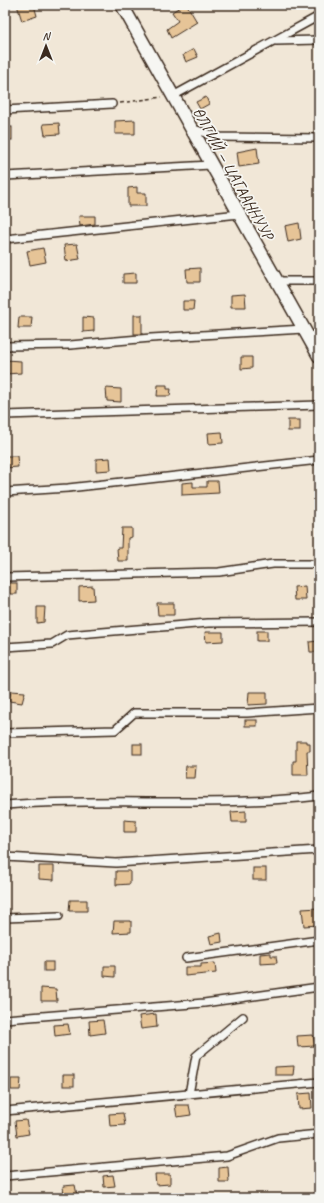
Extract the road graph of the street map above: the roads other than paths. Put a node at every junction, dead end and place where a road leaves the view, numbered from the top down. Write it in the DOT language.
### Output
graph roads {
  1 [pos="122,5"];
  2 [pos="319,16"];
  3 [pos="319,40"];
  4 [pos="274,41"];
  5 [pos="173,96"];
  6 [pos="112,104"];
  7 [pos="5,110"];
  8 [pos="191,128"];
  9 [pos="319,138"];
  10 [pos="211,165"];
  11 [pos="5,176"];
  12 [pos="239,214"];
  13 [pos="5,239"];
  14 [pos="277,281"];
  15 [pos="319,281"];
  16 [pos="304,329"];
  17 [pos="315,340"];
  18 [pos="5,346"];
  19 [pos="319,356"];
  20 [pos="319,405"];
  21 [pos="5,415"];
  22 [pos="319,460"];
  23 [pos="5,492"];
  24 [pos="319,564"];
  25 [pos="5,577"];
  26 [pos="319,622"];
  27 [pos="5,647"];
  28 [pos="319,708"];
  29 [pos="5,733"];
  30 [pos="319,796"];
  31 [pos="5,805"];
  32 [pos="319,850"];
  33 [pos="5,857"];
  34 [pos="59,916"];
  35 [pos="5,918"];
  36 [pos="319,940"];
  37 [pos="186,958"];
  38 [pos="319,987"];
  39 [pos="243,1017"];
  40 [pos="5,1019"];
  41 [pos="319,1082"];
  42 [pos="189,1094"];
  43 [pos="5,1111"];
  44 [pos="319,1134"];
  45 [pos="5,1176"];
  1 -- 5 [label="highway, ӨЛГИЙ — ЦАГААННУУР"];
  2 -- 4 [label="street"];
  3 -- 4 [label="street"];
  4 -- 5 [label="street"];
  5 -- 8 [label="highway, ӨЛГИЙ — ЦАГААННУУР"];
  6 -- 7 [label="street"];
  8 -- 9 [label="street"];
  8 -- 10 [label="highway, ӨЛГИЙ — ЦАГААННУУР"];
  10 -- 11 [label="street"];
  10 -- 12 [label="highway, ӨЛГИЙ — ЦАГААННУУР"];
  12 -- 13 [label="street"];
  12 -- 14 [label="highway, ӨЛГИЙ — ЦАГААННУУР"];
  14 -- 15 [label="street"];
  14 -- 16 [label="highway, ӨЛГИЙ — ЦАГААННУУР"];
  16 -- 17 [label="highway, ӨЛГИЙ — ЦАГААННУУР"];
  16 -- 18 [label="street"];
  17 -- 19 [label="highway, ӨЛГИЙ — ЦАГААННУУР"];
  20 -- 21 [label="street"];
  22 -- 23 [label="street"];
  24 -- 25 [label="street"];
  26 -- 27 [label="street"];
  28 -- 29 [label="street"];
  30 -- 31 [label="street"];
  32 -- 33 [label="street"];
  34 -- 35 [label="street"];
  36 -- 37 [label="street"];
  38 -- 40 [label="street"];
  39 -- 42 [label="street"];
  41 -- 42 [label="street"];
  42 -- 43 [label="street"];
  44 -- 45 [label="street"];
}
